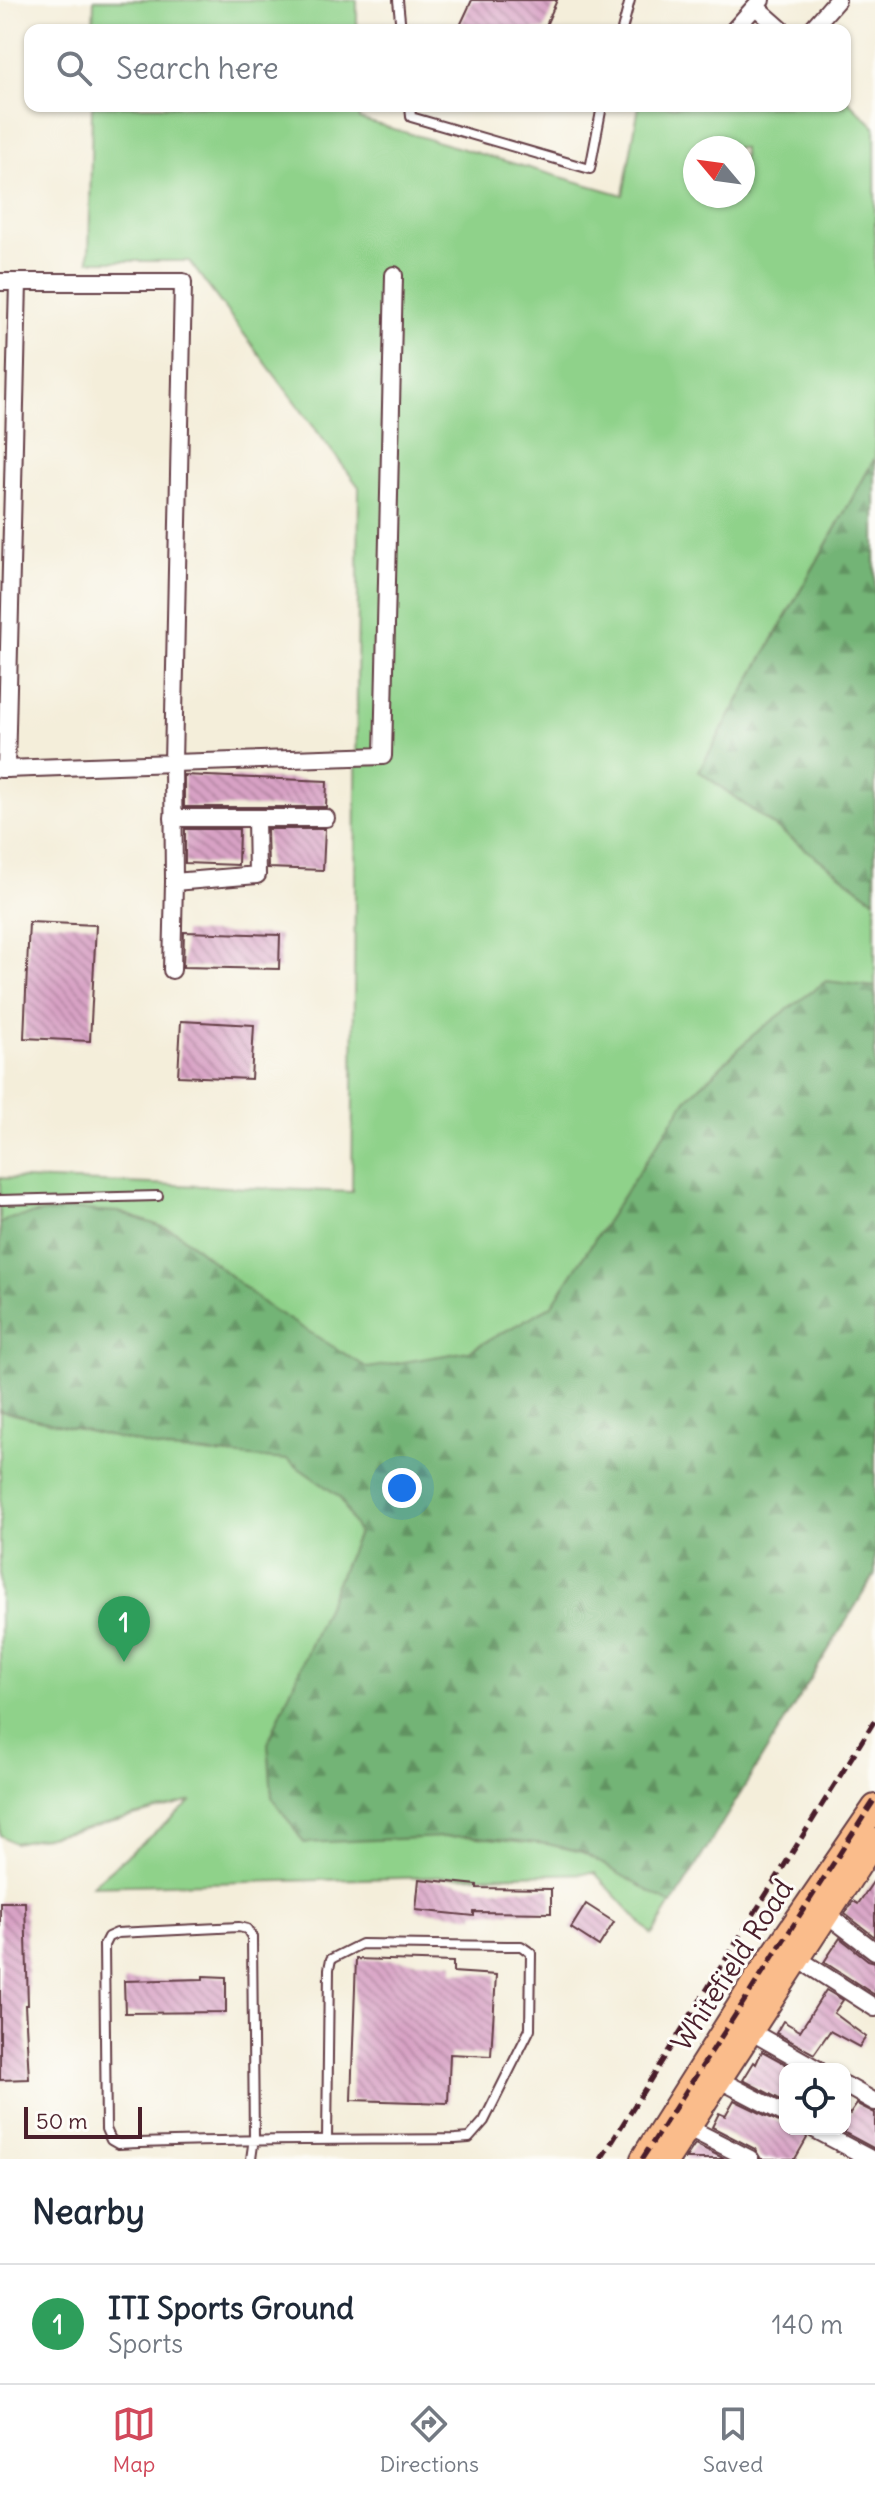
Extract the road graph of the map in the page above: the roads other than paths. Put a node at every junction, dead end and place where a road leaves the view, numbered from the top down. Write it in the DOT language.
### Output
graph roads {
  1 [pos="398,0"];
  2 [pos="630,0"];
  3 [pos="837,0"];
  4 [pos="758,3"];
  5 [pos="400,24"];
  6 [pos="624,24"];
  7 [pos="739,24"];
  8 [pos="777,24"];
  9 [pos="816,24"];
  10 [pos="411,112"];
  11 [pos="601,112"];
  12 [pos="394,275"];
  13 [pos="0,282"];
  14 [pos="18,282"];
  15 [pos="173,763"];
  16 [pos="3,769"];
  17 [pos="173,818"];
  18 [pos="326,818"];
  19 [pos="256,819"];
  20 [pos="174,882"];
  21 [pos="172,970"];
  22 [pos="158,1196"];
  23 [pos="0,1200"];
  24 [pos="875,1807"];
  25 [pos="875,1840"];
  26 [pos="825,1913"];
  27 [pos="875,1951"];
  28 [pos="797,1958"];
  29 [pos="875,2008"];
  30 [pos="750,2031"];
  31 [pos="806,2063"];
  32 [pos="718,2079"];
  33 [pos="851,2088"];
  34 [pos="875,2102"];
  35 [pos="779,2111"];
  36 [pos="678,2122"];
  37 [pos="825,2135"];
  38 [pos="254,2138"];
  39 [pos="327,2140"];
  40 [pos="251,2159"];
  41 [pos="643,2159"];
  42 [pos="667,2159"];
  43 [pos="750,2159"];
  44 [pos="871,2159"];
  1 -- 5 [label="lane"];
  2 -- 6 [label="lane"];
  3 -- 9 [label="street"];
  4 -- 7 [label="street"];
  4 -- 8 [label="street"];
  10 -- 11 [label="lane"];
  12 -- 15 [label="street"];
  13 -- 14 [label="street"];
  14 -- 15 [label="street"];
  14 -- 16 [label="street"];
  15 -- 16 [label="street"];
  15 -- 17 [label="street"];
  17 -- 19 [label="street"];
  17 -- 20 [label="street"];
  18 -- 19 [label="street"];
  19 -- 20 [label="street"];
  20 -- 21 [label="street"];
  22 -- 23 [label="lane"];
  24 -- 36 [label="main road, Whitefield Road"];
  25 -- 26 [label="main road, Whitefield Road"];
  26 -- 27 [label="street"];
  26 -- 28 [label="main road, Whitefield Road"];
  28 -- 29 [label="street"];
  28 -- 30 [label="main road, Whitefield Road"];
  30 -- 31 [label="street"];
  30 -- 32 [label="main road, Whitefield Road"];
  32 -- 35 [label="street"];
  32 -- 36 [label="main road, Whitefield Road"];
  33 -- 34 [label="street"];
  36 -- 41 [label="main road, Whitefield Road"];
  36 -- 42 [label="main road, Whitefield Road"];
  36 -- 43 [label="street"];
  37 -- 44 [label="street"];
  38 -- 38 [label="lane"];
  38 -- 39 [label="lane"];
  38 -- 40 [label="lane"];
  39 -- 39 [label="lane"];
}
